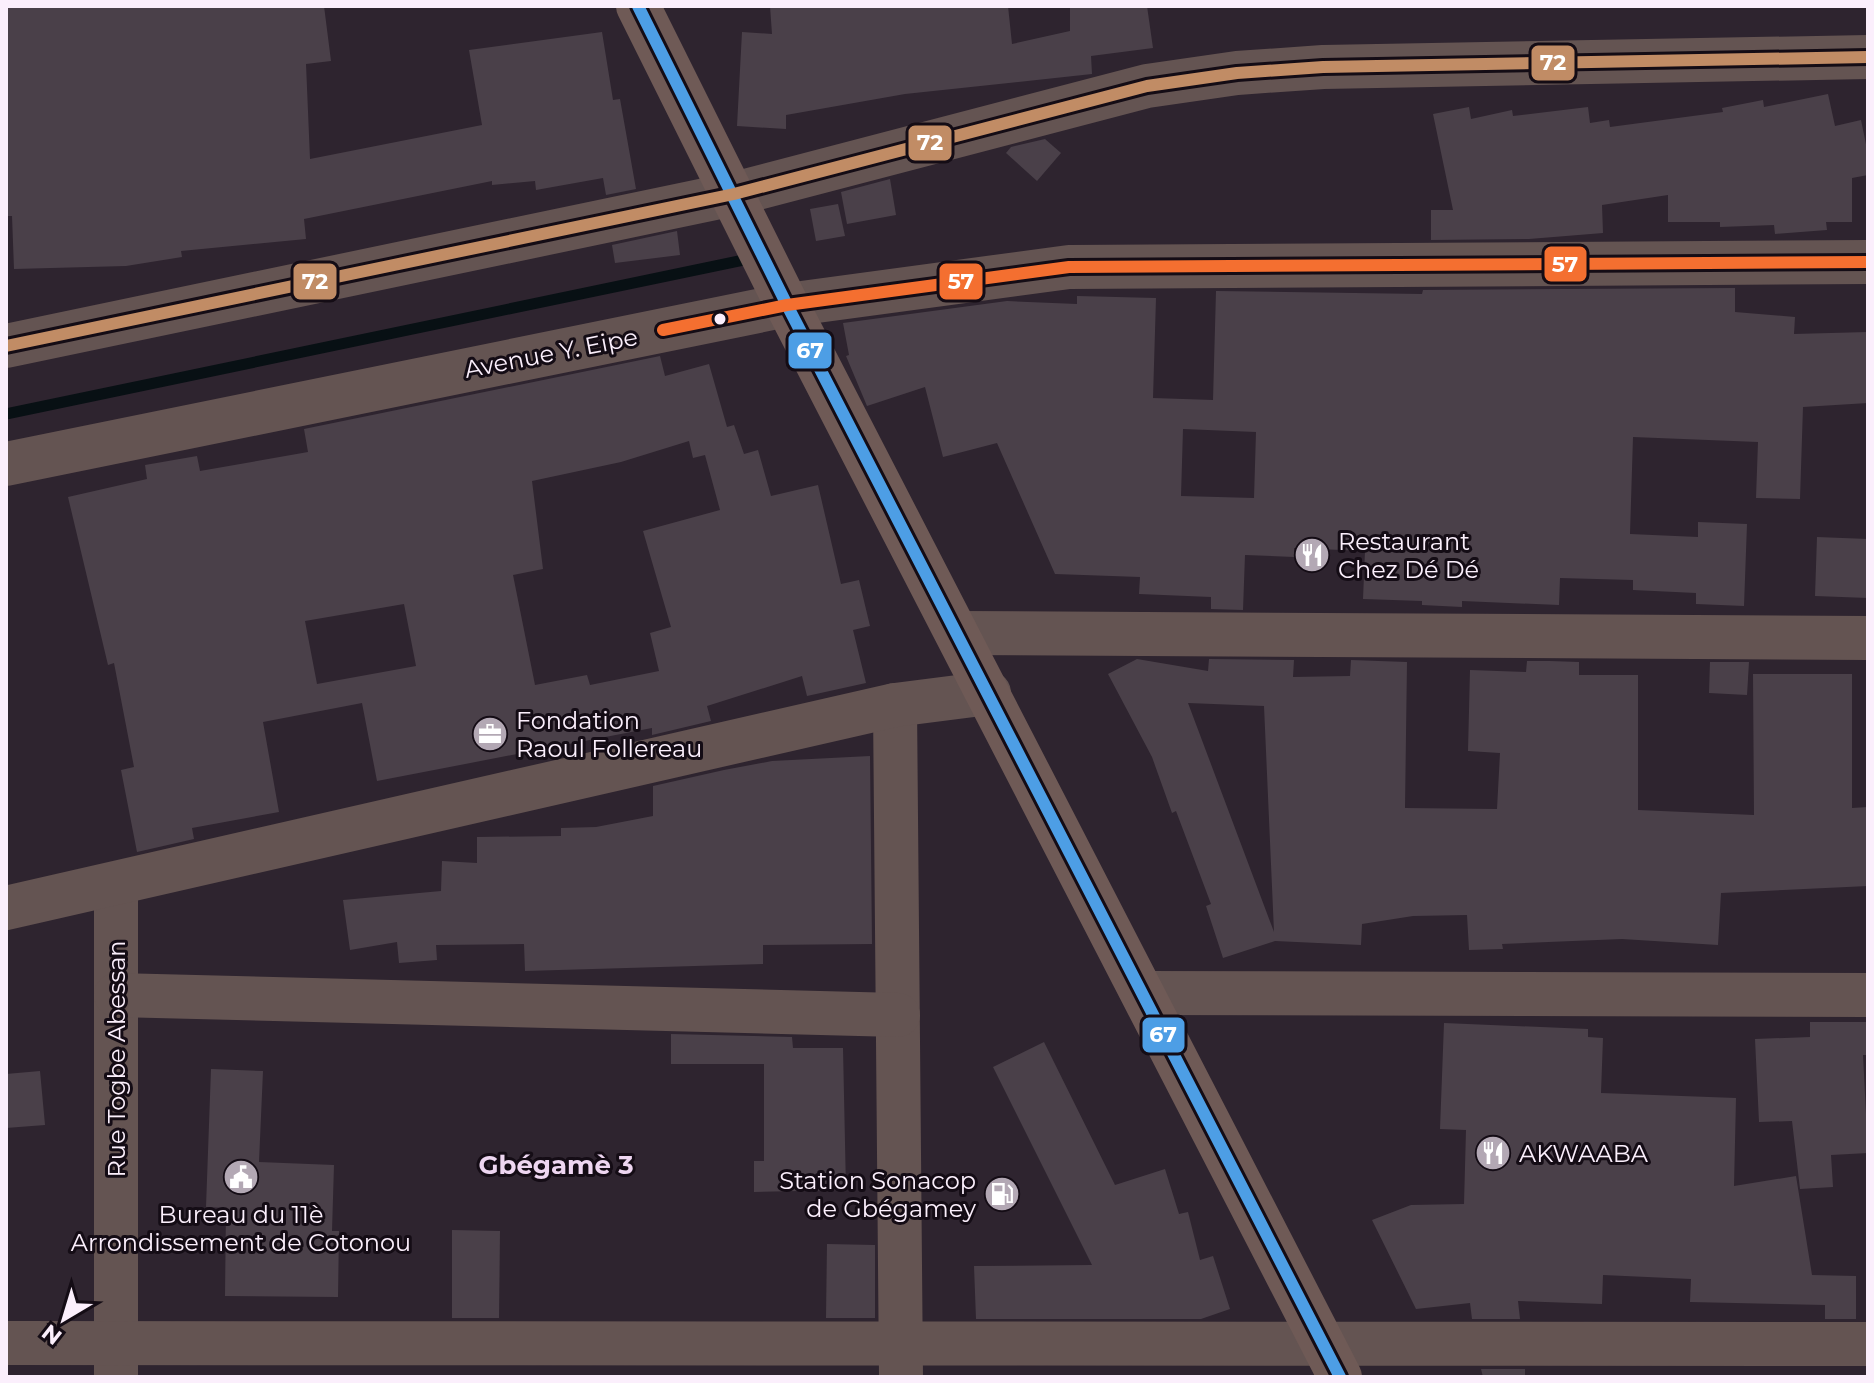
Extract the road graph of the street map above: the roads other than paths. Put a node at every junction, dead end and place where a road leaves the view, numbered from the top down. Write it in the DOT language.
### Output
graph roads {
  1 [pos="638,6"];
  2 [pos="1868,57"];
  3 [pos="734,194"];
  4 [pos="1868,262"];
  5 [pos="787,305"];
  6 [pos="6,346"];
  7 [pos="6,464"];
  8 [pos="958,633"];
  9 [pos="1868,638"];
  10 [pos="989,693"];
  11 [pos="895,705"];
  12 [pos="116,885"];
  13 [pos="6,908"];
  14 [pos="1143,993"];
  15 [pos="116,995"];
  16 [pos="1868,995"];
  17 [pos="898,1015"];
  18 [pos="6,1343"];
  19 [pos="1868,1344"];
  20 [pos="116,1360"];
  21 [pos="901,1360"];
  22 [pos="1332,1360"];
  1 -- 3 [label="main road"];
  2 -- 3 [label="street"];
  3 -- 5 [label="main road"];
  3 -- 6 [label="street"];
  4 -- 5 [label="street, Avenue Y. Eipe"];
  5 -- 7 [label="street, Avenue Y. Eipe"];
  5 -- 8 [label="main road"];
  8 -- 9 [label="street"];
  8 -- 10 [label="main road"];
  10 -- 11 [label="street"];
  10 -- 14 [label="main road"];
  11 -- 12 [label="street"];
  11 -- 17 [label="street"];
  12 -- 13 [label="street"];
  12 -- 15 [label="street, Rue Togbe Abessan"];
  14 -- 16 [label="street"];
  14 -- 22 [label="main road"];
  15 -- 17 [label="street"];
  15 -- 20 [label="street, Rue Togbe Abessan"];
  17 -- 21 [label="street"];
  18 -- 20 [label="street"];
  19 -- 22 [label="street"];
  20 -- 21 [label="street"];
  21 -- 22 [label="street"];
}
